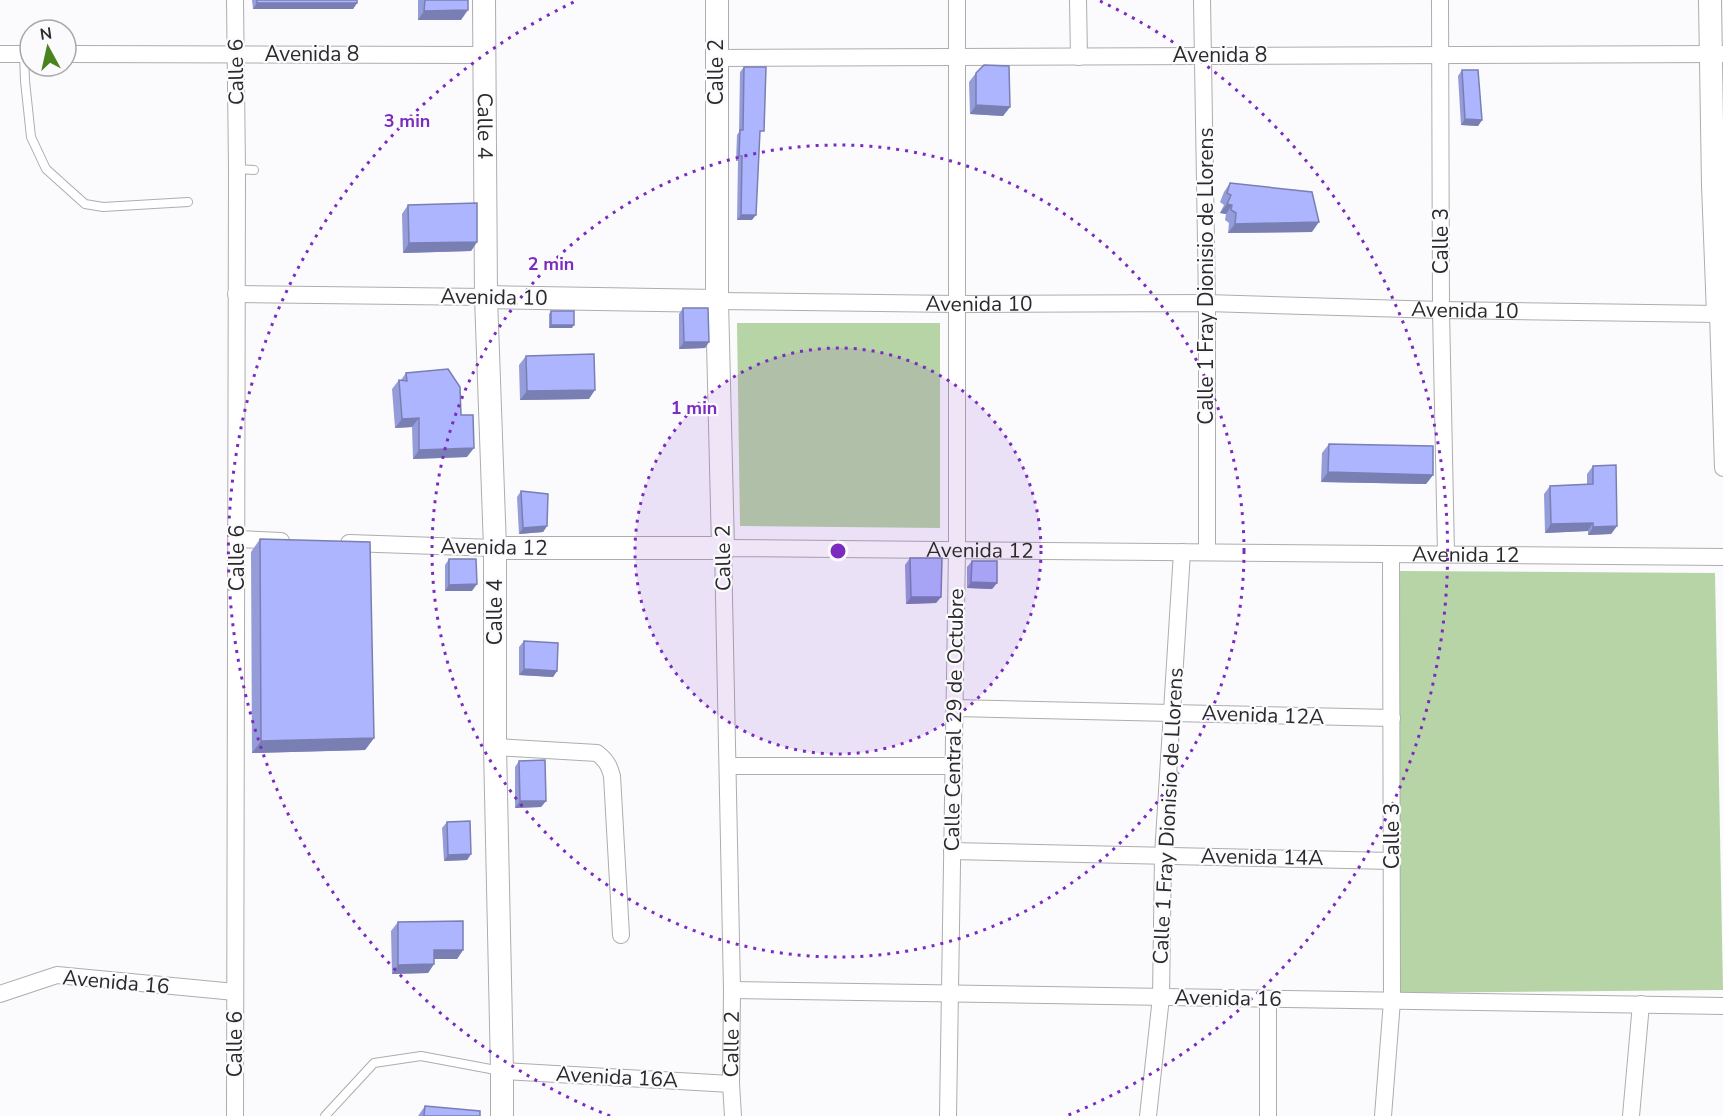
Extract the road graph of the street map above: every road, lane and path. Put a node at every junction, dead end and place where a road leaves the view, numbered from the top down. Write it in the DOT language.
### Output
graph roads {
  1 [pos="235,0"];
  2 [pos="484,0"];
  3 [pos="717,0"];
  4 [pos="957,0"];
  5 [pos="1078,0"];
  6 [pos="1202,0"];
  7 [pos="1440,0"];
  8 [pos="1710,0"];
  9 [pos="236,53"];
  10 [pos="0,54"];
  11 [pos="18,54"];
  12 [pos="78,54"];
  13 [pos="1716,54"];
  14 [pos="485,55"];
  15 [pos="1204,55"];
  16 [pos="1440,55"];
  17 [pos="957,57"];
  18 [pos="1079,57"];
  19 [pos="716,58"];
  20 [pos="25,78"];
  21 [pos="237,169"];
  22 [pos="254,170"];
  23 [pos="1718,185"];
  24 [pos="188,202"];
  25 [pos="236,294"];
  26 [pos="486,297"];
  27 [pos="717,301"];
  28 [pos="1207,303"];
  29 [pos="957,304"];
  30 [pos="1441,310"];
  31 [pos="1720,314"];
  32 [pos="1723,468"];
  33 [pos="237,539"];
  34 [pos="296,541"];
  35 [pos="331,542"];
  36 [pos="495,548"];
  37 [pos="723,548"];
  38 [pos="957,550"];
  39 [pos="1182,552"];
  40 [pos="1207,552"];
  41 [pos="1446,554"];
  42 [pos="1392,555"];
  43 [pos="1723,557"];
  44 [pos="955,708"];
  45 [pos="1173,712"];
  46 [pos="1392,718"];
  47 [pos="495,747"];
  48 [pos="728,766"];
  49 [pos="954,766"];
  50 [pos="952,851"];
  51 [pos="1163,855"];
  52 [pos="1392,861"];
  53 [pos="621,935"];
  54 [pos="732,990"];
  55 [pos="235,992"];
  56 [pos="950,993"];
  57 [pos="0,994"];
  58 [pos="1161,997"];
  59 [pos="1268,999"];
  60 [pos="1392,1001"];
  61 [pos="1641,1004"];
  62 [pos="1723,1006"];
  63 [pos="502,1071"];
  64 [pos="731,1083"];
  65 [pos="235,1116"];
  66 [pos="325,1116"];
  67 [pos="502,1116"];
  68 [pos="733,1116"];
  69 [pos="948,1116"];
  70 [pos="1148,1116"];
  71 [pos="1268,1116"];
  72 [pos="1383,1116"];
  73 [pos="1631,1116"];
  1 -- 9 [label="street, Calle 6"];
  2 -- 14 [label="street, Calle 4"];
  3 -- 19 [label="street, Calle 2"];
  4 -- 17 [label="street, Calle Central 29 de Octubre"];
  5 -- 18 [label="street"];
  6 -- 15 [label="street, Calle 1 Fray Dionisio de Llorens"];
  7 -- 16 [label="street, Calle 3"];
  8 -- 13 [label="street"];
  9 -- 12 [label="street, Avenida 8"];
  9 -- 14 [label="street, Avenida 8"];
  9 -- 21 [label="street, Calle 6"];
  10 -- 11 [label="street"];
  13 -- 16 [label="street, Avenida 8"];
  13 -- 23 [label="street"];
  14 -- 26 [label="street, Calle 4"];
  15 -- 16 [label="street, Avenida 8"];
  15 -- 18 [label="street, Avenida 8"];
  15 -- 28 [label="street, Calle 1 Fray Dionisio de Llorens"];
  16 -- 30 [label="street, Calle 3"];
  17 -- 18 [label="street, Avenida 8"];
  17 -- 19 [label="street, Avenida 8"];
  17 -- 29 [label="street, Calle Central 29 de Octubre"];
  19 -- 27 [label="street, Calle 2"];
  20 -- 24 [label="lane"];
  21 -- 22 [label="lane"];
  21 -- 25 [label="street, Calle 6"];
  23 -- 31 [label="street"];
  25 -- 26 [label="street, Avenida 10"];
  25 -- 33 [label="street, Calle 6"];
  26 -- 27 [label="street, Avenida 10"];
  26 -- 36 [label="street, Calle 4"];
  27 -- 29 [label="street, Avenida 10"];
  27 -- 37 [label="street, Calle 2"];
  28 -- 29 [label="street, Avenida 10"];
  28 -- 30 [label="street, Avenida 10"];
  28 -- 40 [label="street, Calle 1 Fray Dionisio de Llorens"];
  29 -- 38 [label="street, Calle Central 29 de Octubre"];
  30 -- 31 [label="street, Avenida 10"];
  30 -- 41 [label="street, Calle 3"];
  31 -- 32 [label="street"];
  33 -- 34 [label="street"];
  33 -- 55 [label="street, Calle 6"];
  35 -- 36 [label="street, Avenida 12"];
  36 -- 37 [label="street, Avenida 12"];
  36 -- 47 [label="street, Calle 4"];
  37 -- 38 [label="street, Avenida 12"];
  37 -- 48 [label="street, Calle 2"];
  38 -- 39 [label="street, Avenida 12"];
  38 -- 44 [label="street, Calle Central 29 de Octubre"];
  39 -- 40 [label="street, Avenida 12"];
  39 -- 45 [label="street, Calle 1 Fray Dionisio de Llorens"];
  40 -- 42 [label="street, Avenida 12"];
  41 -- 42 [label="street, Avenida 12"];
  41 -- 43 [label="street, Avenida 12"];
  42 -- 46 [label="street, Calle 3"];
  44 -- 45 [label="street, Avenida 12A"];
  44 -- 49 [label="street, Calle Central 29 de Octubre"];
  45 -- 46 [label="street, Avenida 12A"];
  45 -- 51 [label="street, Calle 1 Fray Dionisio de Llorens"];
  46 -- 52 [label="street, Calle 3"];
  47 -- 53 [label="street"];
  47 -- 63 [label="street, Calle 4"];
  48 -- 49 [label="street"];
  48 -- 54 [label="street, Calle 2"];
  49 -- 50 [label="street, Calle Central 29 de Octubre"];
  50 -- 51 [label="street, Avenida 14A"];
  50 -- 56 [label="street, Calle Central 29 de Octubre"];
  51 -- 52 [label="street, Avenida 14A"];
  51 -- 58 [label="street, Calle 1 Fray Dionisio de Llorens"];
  52 -- 60 [label="street, Calle 3"];
  54 -- 56 [label="street, Avenida 16"];
  54 -- 64 [label="street, Calle 2"];
  55 -- 57 [label="street, Avenida 16"];
  55 -- 65 [label="street, Calle 6"];
  56 -- 58 [label="street, Avenida 16"];
  56 -- 69 [label="street, Calle Central 29 de Octubre"];
  58 -- 59 [label="street, Avenida 16"];
  58 -- 70 [label="street, Calle 1 Fray Dionisio de Llorens"];
  59 -- 60 [label="street, Avenida 16"];
  59 -- 71 [label="street"];
  60 -- 61 [label="street, Avenida 16"];
  60 -- 72 [label="street, Calle 3"];
  61 -- 62 [label="street, Avenida 16"];
  61 -- 73 [label="street"];
  63 -- 64 [label="street, Avenida 16A"];
  63 -- 66 [label="lane"];
  63 -- 67 [label="street, Calle 4"];
  64 -- 68 [label="street, Calle 2"];
}
